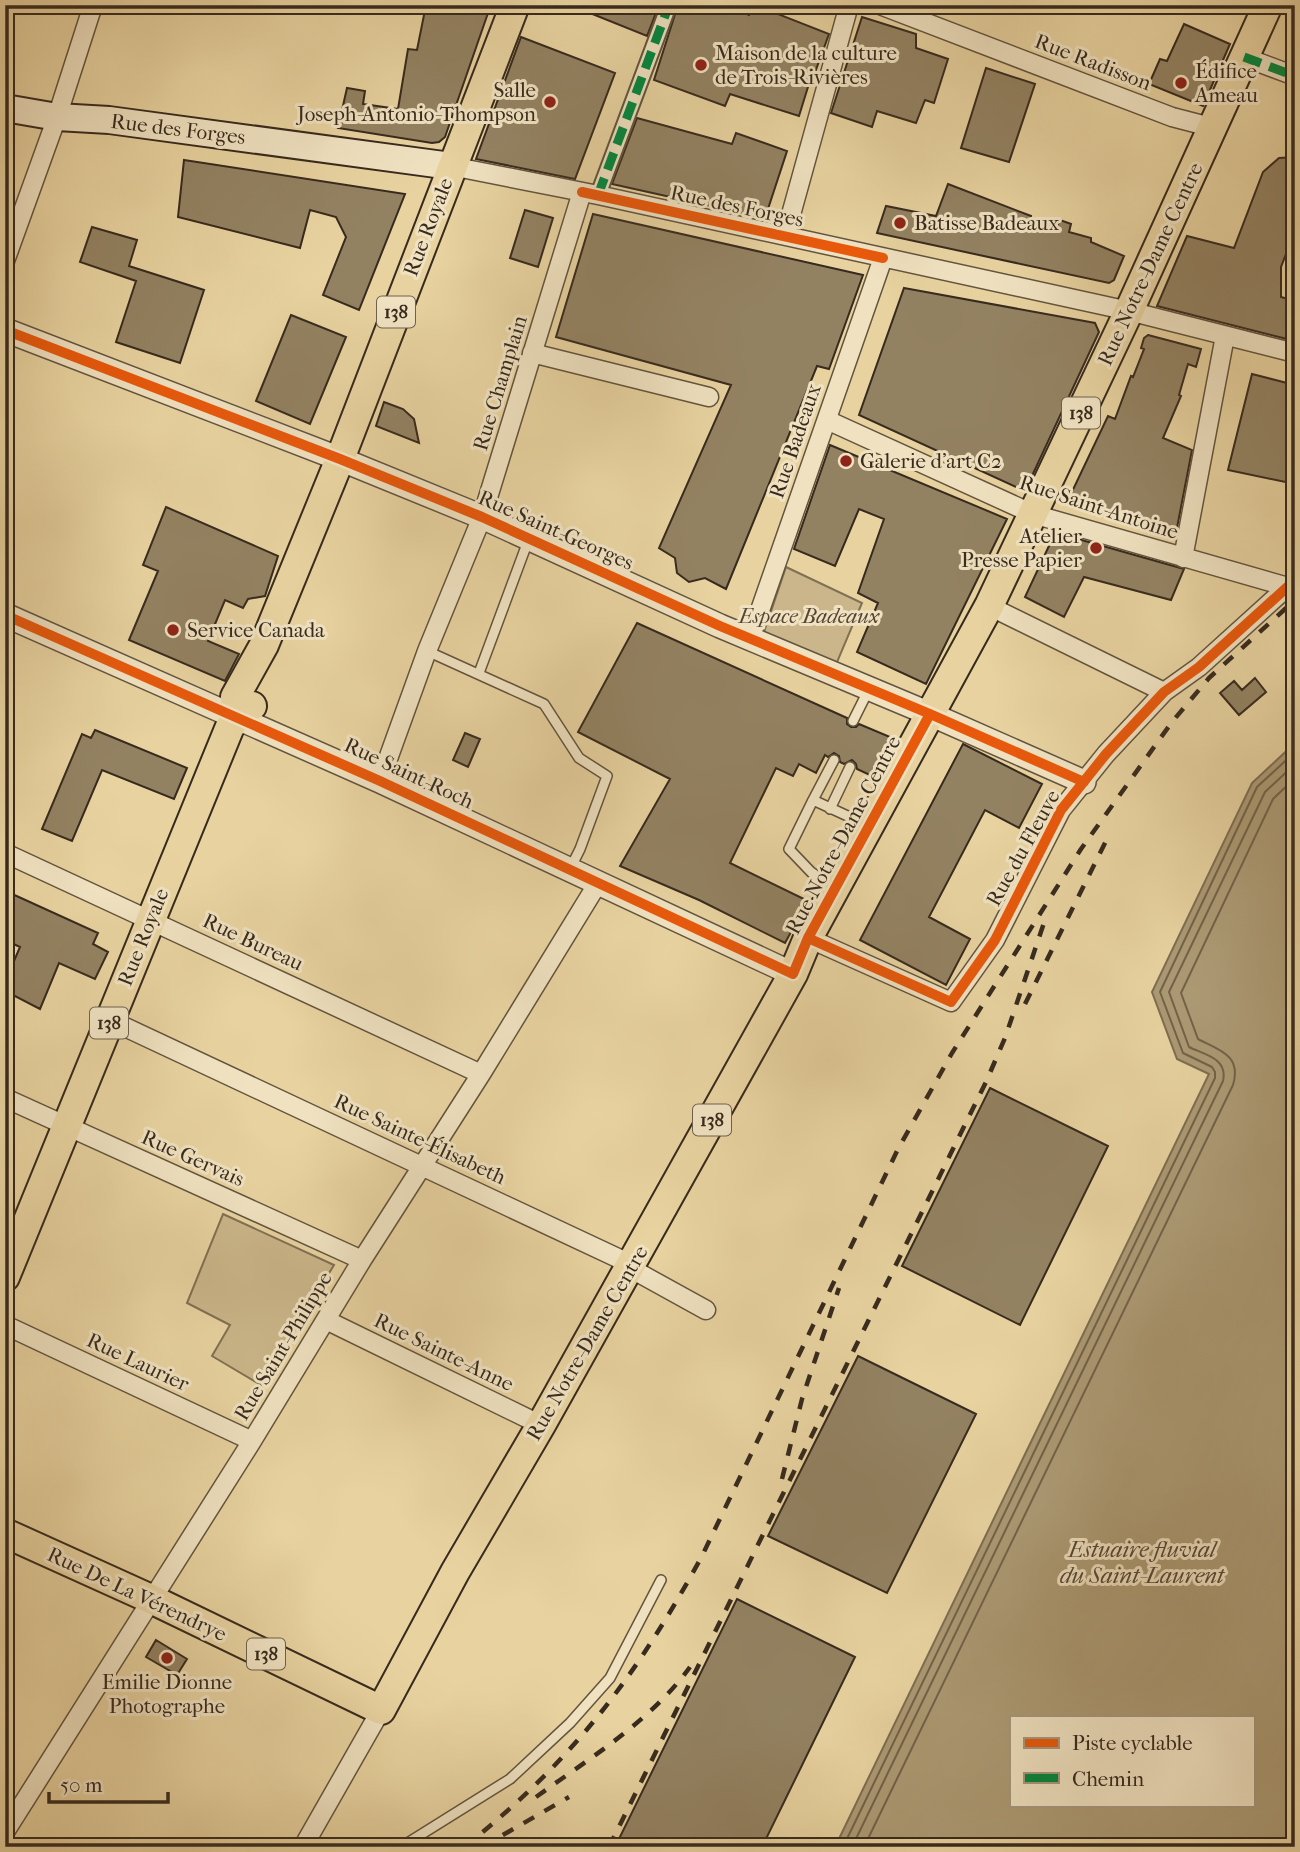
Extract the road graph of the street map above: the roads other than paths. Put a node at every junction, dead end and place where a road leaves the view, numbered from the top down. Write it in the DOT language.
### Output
graph roads {
  1 [pos="93,5"];
  2 [pos="515,5"];
  3 [pos="669,5"];
  4 [pos="849,5"];
  5 [pos="880,5"];
  6 [pos="1268,5"];
  7 [pos="1244,57"];
  8 [pos="1295,76"];
  9 [pos="5,108"];
  10 [pos="57,117"];
  11 [pos="1211,132"];
  12 [pos="451,166"];
  13 [pos="590,193"];
  14 [pos="782,235"];
  15 [pos="883,258"];
  16 [pos="5,261"];
  17 [pos="1129,311"];
  18 [pos="5,330"];
  19 [pos="1225,336"];
  20 [pos="1295,353"];
  21 [pos="532,354"];
  22 [pos="709,397"];
  23 [pos="827,420"];
  24 [pos="340,458"];
  25 [pos="1032,514"];
  26 [pos="482,517"];
  27 [pos="529,539"];
  28 [pos="1183,558"];
  29 [pos="1291,584"];
  30 [pos="989,606"];
  31 [pos="5,615"];
  32 [pos="750,639"];
  33 [pos="427,651"];
  34 [pos="479,674"];
  35 [pos="869,689"];
  36 [pos="1164,692"];
  37 [pos="930,714"];
  38 [pos="236,716"];
  39 [pos="853,721"];
  40 [pos="834,760"];
  41 [pos="850,766"];
  42 [pos="380,781"];
  43 [pos="1084,782"];
  44 [pos="813,800"];
  45 [pos="830,808"];
  46 [pos="869,826"];
  47 [pos="5,853"];
  48 [pos="570,869"];
  49 [pos="598,883"];
  50 [pos="835,889"];
  51 [pos="150,919"];
  52 [pos="808,938"];
  53 [pos="793,974"];
  54 [pos="110,1020"];
  55 [pos="481,1074"];
  56 [pos="5,1098"];
  57 [pos="67,1126"];
  58 [pos="423,1165"];
  59 [pos="362,1260"];
  60 [pos="631,1266"];
  61 [pos="5,1277"];
  62 [pos="706,1310"];
  63 [pos="326,1320"];
  64 [pos="5,1325"];
  65 [pos="541,1425"];
  66 [pos="252,1441"];
  67 [pos="5,1533"];
  68 [pos="661,1580"];
  69 [pos="151,1599"];
  70 [pos="381,1710"];
  71 [pos="5,1832"];
  72 [pos="303,1847"];
  73 [pos="401,1847"];
  1 -- 10 [label="street"];
  2 -- 12 [label="main road, Rue Royale / 138"];
  3 -- 13 [label="street"];
  4 -- 14 [label="street"];
  5 -- 11 [label="street, Rue Radisson"];
  6 -- 7 [label="main road, Rue Notre-Dame Centre / 138"];
  7 -- 8 [label="street"];
  7 -- 11 [label="main road, Rue Notre-Dame Centre / 138"];
  9 -- 10 [label="main road, Rue des Forges"];
  10 -- 12 [label="main road, Rue des Forges"];
  10 -- 16 [label="street"];
  11 -- 17 [label="main road, Rue Notre-Dame Centre / 138"];
  12 -- 13 [label="street, Rue des Forges"];
  12 -- 24 [label="main road, Rue Royale / 138"];
  13 -- 14 [label="street, Rue des Forges"];
  13 -- 21 [label="street, Rue Champlain"];
  14 -- 15 [label="street, Rue des Forges"];
  15 -- 17 [label="street, Rue des Forges"];
  15 -- 23 [label="street, Rue Badeaux"];
  17 -- 19 [label="street, Rue des Forges"];
  17 -- 25 [label="main road, Rue Notre-Dame Centre / 138"];
  18 -- 24 [label="street, Rue Saint-Georges"];
  19 -- 20 [label="street, Rue des Forges"];
  19 -- 28 [label="street"];
  21 -- 22 [label="street"];
  21 -- 26 [label="street, Rue Champlain"];
  23 -- 25 [label="street, Rue Saint-Antoine"];
  23 -- 32 [label="street, Rue Badeaux"];
  24 -- 26 [label="street, Rue Saint-Georges"];
  24 -- 38 [label="main road, Rue Royale / 138"];
  25 -- 28 [label="street, Rue Saint-Antoine"];
  25 -- 30 [label="main road, Rue Notre-Dame Centre / 138"];
  26 -- 27 [label="street, Rue Saint-Georges"];
  26 -- 33 [label="street, Rue Champlain"];
  27 -- 32 [label="street, Rue Saint-Georges"];
  27 -- 34 [label="lane"];
  28 -- 29 [label="street, Rue Saint-Antoine"];
  29 -- 36 [label="street, Rue du Fleuve"];
  30 -- 36 [label="street"];
  30 -- 37 [label="main road, Rue Notre-Dame Centre / 138"];
  31 -- 38 [label="street, Rue Saint-Roch"];
  32 -- 35 [label="street, Rue Saint-Georges"];
  33 -- 34 [label="lane"];
  33 -- 42 [label="street, Rue Champlain"];
  34 -- 48 [label="lane"];
  35 -- 37 [label="street, Rue Saint-Georges"];
  35 -- 39 [label="lane"];
  36 -- 43 [label="street, Rue du Fleuve"];
  37 -- 43 [label="street, Rue Saint-Georges"];
  37 -- 46 [label="main road, Rue Notre-Dame Centre / 138"];
  38 -- 42 [label="street, Rue Saint-Roch"];
  38 -- 51 [label="main road, Rue Royale / 138"];
  40 -- 44 [label="lane"];
  41 -- 45 [label="lane"];
  42 -- 48 [label="street, Rue Saint-Roch"];
  43 -- 52 [label="street, Rue du Fleuve"];
  44 -- 45 [label="lane"];
  44 -- 50 [label="lane"];
  45 -- 46 [label="lane"];
  46 -- 50 [label="main road, Rue Notre-Dame Centre / 138"];
  47 -- 51 [label="street, Rue Bureau"];
  48 -- 49 [label="street, Rue Saint-Roch"];
  49 -- 53 [label="street, Rue Saint-Roch"];
  49 -- 55 [label="street, Rue Saint-Philippe"];
  50 -- 52 [label="main road, Rue Notre-Dame Centre / 138"];
  51 -- 54 [label="main road, Rue Royale / 138"];
  51 -- 55 [label="street, Rue Bureau"];
  52 -- 53 [label="main road, Rue Notre-Dame Centre / 138"];
  53 -- 60 [label="main road, Rue Notre-Dame Centre / 138"];
  54 -- 57 [label="main road, Rue Royale / 138"];
  54 -- 58 [label="street, Rue Sainte-Élisabeth"];
  55 -- 58 [label="street, Rue Saint-Philippe"];
  56 -- 57 [label="street, Rue Gervais"];
  57 -- 59 [label="street, Rue Gervais"];
  57 -- 61 [label="main road, Rue Royale / 138"];
  58 -- 59 [label="street, Rue Saint-Philippe"];
  58 -- 60 [label="street, Rue Sainte-Élisabeth"];
  59 -- 63 [label="street, Rue Saint-Philippe"];
  60 -- 62 [label="street, Rue Sainte-Élisabeth"];
  60 -- 65 [label="main road, Rue Notre-Dame Centre"];
  63 -- 65 [label="street, Rue Sainte-Anne"];
  63 -- 66 [label="street, Rue Saint-Philippe"];
  64 -- 66 [label="street, Rue Laurier"];
  65 -- 70 [label="main road, Rue Notre-Dame Centre"];
  66 -- 69 [label="street, Rue Saint-Philippe"];
  67 -- 69 [label="main road, Rue De La Vérendrye / 138"];
  68 -- 73 [label="lane"];
  69 -- 70 [label="main road, Rue De La Vérendrye / 138"];
  69 -- 71 [label="street, Rue Saint-Philippe"];
  70 -- 72 [label="street, Rue Notre-Dame Centre"];
}
